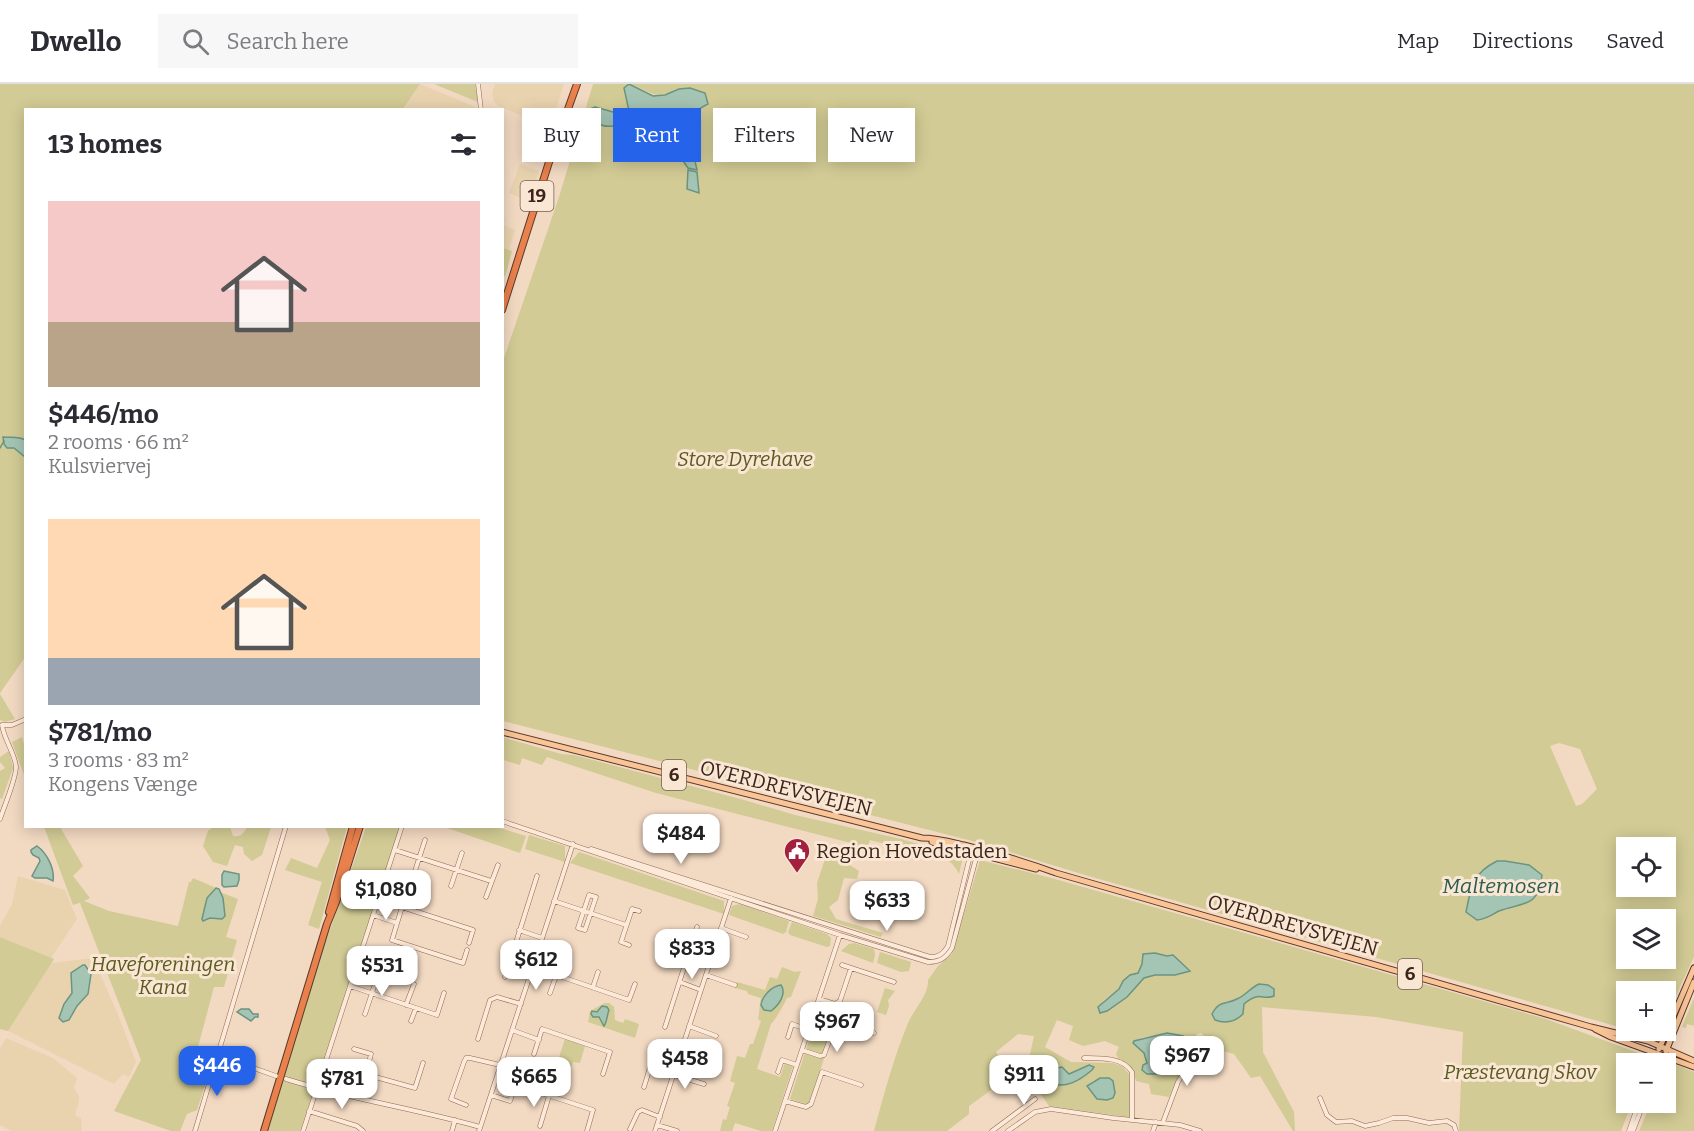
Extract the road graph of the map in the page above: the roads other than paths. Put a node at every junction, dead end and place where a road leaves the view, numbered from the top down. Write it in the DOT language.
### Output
graph roads {
  1 [pos="478,84"];
  2 [pos="577,84"];
  3 [pos="482,108"];
  4 [pos="504,304"];
  5 [pos="24,720"];
  6 [pos="1,726"];
  7 [pos="504,733"];
  8 [pos="0,819"];
  9 [pos="504,822"];
  10 [pos="285,828"];
  11 [pos="352,828"];
  12 [pos="360,828"];
  13 [pos="401,828"];
  14 [pos="425,840"];
  15 [pos="573,844"];
  16 [pos="350,846"];
  17 [pos="579,846"];
  18 [pos="395,850"];
  19 [pos="975,851"];
  20 [pos="462,853"];
  21 [pos="419,857"];
  22 [pos="498,865"];
  23 [pos="456,869"];
  24 [pos="414,874"];
  25 [pos="537,876"];
  26 [pos="491,881"];
  27 [pos="451,886"];
  28 [pos="733,893"];
  29 [pos="486,897"];
  30 [pos="731,899"];
  31 [pos="554,901"];
  32 [pos="584,911"];
  33 [pos="639,912"];
  34 [pos="590,913"];
  35 [pos="374,915"];
  36 [pos="397,923"];
  37 [pos="626,925"];
  38 [pos="698,927"];
  39 [pos="721,928"];
  40 [pos="841,929"];
  41 [pos="519,930"];
  42 [pos="840,935"];
  43 [pos="746,937"];
  44 [pos="542,938"];
  45 [pos="469,943"];
  46 [pos="629,945"];
  47 [pos="467,950"];
  48 [pos="562,959"];
  49 [pos="842,965"];
  50 [pos="533,967"];
  51 [pos="851,968"];
  52 [pos="1694,968"];
  53 [pos="379,972"];
  54 [pos="598,972"];
  55 [pos="556,975"];
  56 [pos="706,975"];
  57 [pos="505,976"];
  58 [pos="680,982"];
  59 [pos="894,982"];
  60 [pos="1694,982"];
  61 [pos="414,984"];
  62 [pos="635,984"];
  63 [pos="735,985"];
  64 [pos="350,986"];
  65 [pos="593,987"];
  66 [pos="701,990"];
  67 [pos="372,993"];
  68 [pos="444,993"];
  69 [pos="550,993"];
  70 [pos="819,999"];
  71 [pos="521,1004"];
  72 [pos="406,1005"];
  73 [pos="416,1008"];
  74 [pos="365,1014"];
  75 [pos="411,1021"];
  76 [pos="665,1026"];
  77 [pos="689,1026"];
  78 [pos="1591,1027"];
  79 [pos="512,1030"];
  80 [pos="809,1030"];
  81 [pos="874,1033"];
  82 [pos="716,1036"];
  83 [pos="788,1037"];
  84 [pos="478,1039"];
  85 [pos="539,1040"];
  86 [pos="1660,1046"];
  87 [pos="1192,1048"];
  88 [pos="354,1049"];
  89 [pos="1667,1049"];
  90 [pos="802,1050"];
  91 [pos="681,1053"];
  92 [pos="1657,1053"];
  93 [pos="1665,1053"];
  94 [pos="534,1054"];
  95 [pos="218,1055"];
  96 [pos="1084,1058"];
  97 [pos="1676,1060"];
  98 [pos="1694,1061"];
  99 [pos="325,1063"];
  100 [pos="423,1063"];
  101 [pos="500,1065"];
  102 [pos="797,1065"];
  103 [pos="1694,1067"];
  104 [pos="778,1072"];
  105 [pos="603,1074"];
  106 [pos="366,1075"];
  107 [pos="674,1075"];
  108 [pos="276,1076"];
  109 [pos="286,1079"];
  110 [pos="704,1084"];
  111 [pos="861,1085"];
  112 [pos="644,1087"];
  113 [pos="316,1089"];
  114 [pos="491,1095"];
  115 [pos="549,1096"];
  116 [pos="1320,1098"];
  117 [pos="1035,1099"];
  118 [pos="785,1101"];
  119 [pos="466,1105"];
  120 [pos="309,1111"];
  121 [pos="1018,1112"];
  122 [pos="1637,1113"];
  123 [pos="660,1117"];
  124 [pos="455,1120"];
  125 [pos="1023,1120"];
  126 [pos="1132,1120"];
  127 [pos="1156,1122"];
  128 [pos="1162,1122"];
  129 [pos="657,1125"];
  130 [pos="540,1126"];
  131 [pos="479,1129"];
  132 [pos="630,1129"];
  133 [pos="195,1131"];
  134 [pos="264,1131"];
  135 [pos="303,1131"];
  136 [pos="363,1131"];
  137 [pos="452,1131"];
  138 [pos="587,1131"];
  139 [pos="656,1131"];
  140 [pos="676,1131"];
  141 [pos="775,1131"];
  142 [pos="992,1131"];
  143 [pos="1008,1131"];
  144 [pos="1153,1131"];
  145 [pos="1200,1131"];
  146 [pos="1456,1131"];
  147 [pos="1631,1131"];
  1 -- 3 [label="street"];
  2 -- 4 [label="highway, 19"];
  5 -- 6 [label="street"];
  6 -- 8 [label="street"];
  7 -- 19 [label="main road, OVERDREVSVEJEN / 6"];
  9 -- 15 [label="street"];
  10 -- 95 [label="street"];
  11 -- 16 [label="highway"];
  12 -- 16 [label="highway"];
  13 -- 18 [label="street"];
  14 -- 21 [label="street"];
  15 -- 17 [label="street"];
  15 -- 31 [label="street"];
  16 -- 134 [label="highway"];
  17 -- 28 [label="street"];
  17 -- 30 [label="street"];
  18 -- 21 [label="street"];
  18 -- 35 [label="street"];
  19 -- 40 [label="street"];
  19 -- 42 [label="street"];
  19 -- 78 [label="main road, OVERDREVSVEJEN / 6"];
  20 -- 23 [label="street"];
  21 -- 23 [label="street"];
  21 -- 24 [label="street"];
  22 -- 26 [label="street"];
  23 -- 26 [label="street"];
  23 -- 27 [label="street"];
  25 -- 41 [label="street"];
  26 -- 29 [label="street"];
  28 -- 30 [label="street"];
  28 -- 40 [label="street"];
  30 -- 39 [label="street"];
  30 -- 42 [label="street"];
  31 -- 32 [label="street"];
  31 -- 44 [label="street"];
  32 -- 34 [label="street"];
  32 -- 34 [label="street"];
  32 -- 34 [label="street"];
  33 -- 37 [label="street"];
  34 -- 37 [label="street"];
  35 -- 36 [label="street"];
  35 -- 64 [label="street"];
  36 -- 45 [label="street"];
  36 -- 47 [label="street"];
  37 -- 46 [label="street"];
  38 -- 58 [label="street"];
  39 -- 43 [label="street"];
  39 -- 56 [label="street"];
  40 -- 42 [label="street"];
  41 -- 44 [label="street"];
  41 -- 57 [label="street"];
  42 -- 70 [label="street"];
  44 -- 50 [label="street"];
  48 -- 55 [label="street"];
  49 -- 51 [label="street"];
  50 -- 55 [label="street"];
  50 -- 71 [label="street"];
  51 -- 59 [label="street"];
  51 -- 70 [label="street"];
  52 -- 86 [label="main road"];
  53 -- 67 [label="street"];
  54 -- 65 [label="street"];
  55 -- 65 [label="street"];
  55 -- 69 [label="street"];
  56 -- 63 [label="street"];
  56 -- 66 [label="street"];
  58 -- 66 [label="street"];
  58 -- 76 [label="street"];
  60 -- 89 [label="main road"];
  61 -- 72 [label="street"];
  62 -- 65 [label="street"];
  64 -- 67 [label="street"];
  64 -- 99 [label="street"];
  66 -- 77 [label="street"];
  67 -- 72 [label="street"];
  67 -- 74 [label="street"];
  68 -- 73 [label="street"];
  70 -- 80 [label="street"];
  71 -- 79 [label="street"];
  71 -- 84 [label="street"];
  72 -- 73 [label="street"];
  73 -- 75 [label="street"];
  77 -- 82 [label="street"];
  77 -- 91 [label="street"];
  78 -- 86 [label="main road, OVERDREVSVEJEN / 6"];
  78 -- 92 [label="main road, OVERDREVSVEJEN"];
  79 -- 85 [label="street"];
  79 -- 101 [label="street"];
  80 -- 83 [label="street"];
  80 -- 90 [label="street"];
  81 -- 90 [label="street"];
  85 -- 94 [label="street"];
  85 -- 105 [label="street"];
  86 -- 89 [label="main road, OVERDREVSVEJEN / 6"];
  86 -- 92 [label="main road"];
  87 -- 128 [label="street"];
  88 -- 106 [label="street"];
  89 -- 93 [label="main road"];
  89 -- 98 [label="main road, OVERDREVSVEJEN / 6"];
  90 -- 102 [label="street"];
  91 -- 107 [label="street"];
  91 -- 112 [label="street"];
  95 -- 108 [label="street"];
  95 -- 133 [label="street"];
  96 -- 126 [label="street"];
  97 -- 103 [label="main road, OVERDREVSVEJEN"];
  99 -- 106 [label="street"];
  99 -- 113 [label="street"];
  100 -- 106 [label="street"];
  101 -- 114 [label="street"];
  101 -- 119 [label="street"];
  102 -- 104 [label="street"];
  102 -- 118 [label="street"];
  107 -- 110 [label="street"];
  107 -- 123 [label="street"];
  109 -- 113 [label="street"];
  111 -- 118 [label="street"];
  113 -- 120 [label="street"];
  113 -- 124 [label="street"];
  114 -- 115 [label="street"];
  114 -- 131 [label="street"];
  115 -- 130 [label="street"];
  115 -- 138 [label="street"];
  116 -- 146 [label="street"];
  117 -- 121 [label="street"];
  118 -- 141 [label="street"];
  120 -- 135 [label="street"];
  120 -- 136 [label="street"];
  121 -- 125 [label="street"];
  121 -- 142 [label="street"];
  122 -- 147 [label="street"];
  123 -- 129 [label="street"];
  123 -- 132 [label="street"];
  124 -- 131 [label="street"];
  124 -- 137 [label="street"];
  125 -- 126 [label="street"];
  125 -- 143 [label="street"];
  126 -- 127 [label="street"];
  127 -- 128 [label="street"];
  127 -- 144 [label="street"];
  128 -- 145 [label="street"];
  129 -- 139 [label="street"];
  129 -- 140 [label="street"];
}
